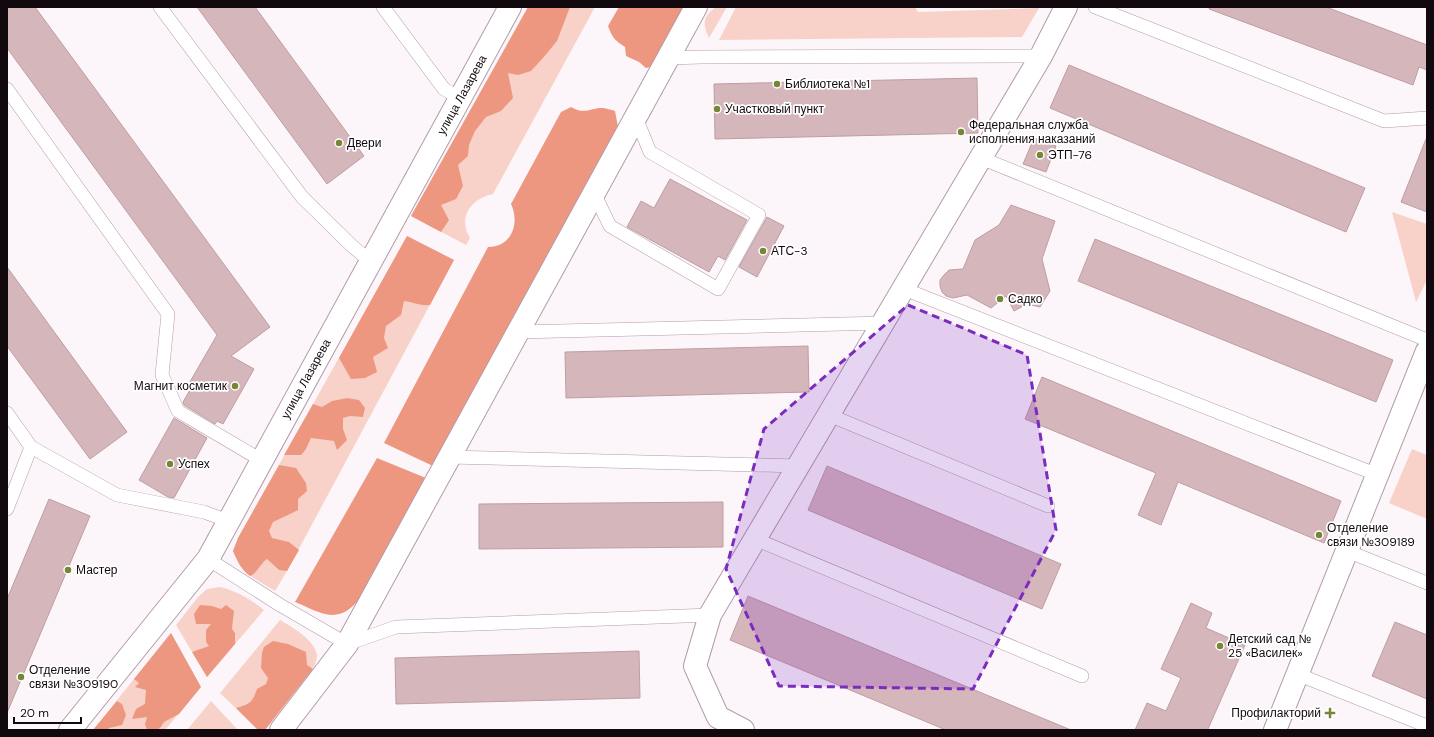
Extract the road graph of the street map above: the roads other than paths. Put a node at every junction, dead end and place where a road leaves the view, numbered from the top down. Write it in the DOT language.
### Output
graph roads {
  1 [pos="160,7"];
  2 [pos="383,7"];
  3 [pos="510,7"];
  4 [pos="696,7"];
  5 [pos="1066,7"];
  6 [pos="1095,7"];
  7 [pos="1041,56"];
  8 [pos="668,58"];
  9 [pos="7,89"];
  10 [pos="460,98"];
  11 [pos="636,118"];
  12 [pos="1427,118"];
  13 [pos="981,158"];
  14 [pos="594,193"];
  15 [pos="370,261"];
  16 [pos="904,289"];
  17 [pos="884,323"];
  18 [pos="518,332"];
  19 [pos="1427,340"];
  20 [pos="1427,350"];
  21 [pos="7,413"];
  22 [pos="828,415"];
  23 [pos="31,447"];
  24 [pos="449,457"];
  25 [pos="261,460"];
  26 [pos="798,466"];
  27 [pos="1378,475"];
  28 [pos="1048,506"];
  29 [pos="7,509"];
  30 [pos="228,522"];
  31 [pos="755,539"];
  32 [pos="1347,551"];
  33 [pos="208,559"];
  34 [pos="1427,582"];
  35 [pos="710,615"];
  36 [pos="347,644"];
  37 [pos="1297,674"];
  38 [pos="1082,676"];
  39 [pos="1427,726"];
  40 [pos="70,730"];
  41 [pos="281,730"];
  42 [pos="743,730"];
  43 [pos="1275,730"];
  1 -- 15 [label="lane"];
  2 -- 10 [label="lane"];
  3 -- 10 [label="main road, улица Лазарева"];
  4 -- 8 [label="main road"];
  5 -- 7 [label="main road"];
  6 -- 12 [label="lane"];
  7 -- 8 [label="lane"];
  7 -- 13 [label="main road"];
  8 -- 11 [label="main road"];
  9 -- 25 [label="lane"];
  10 -- 15 [label="main road, улица Лазарева"];
  11 -- 14 [label="main road"];
  11 -- 14 [label="lane"];
  13 -- 16 [label="main road"];
  13 -- 19 [label="lane"];
  14 -- 18 [label="main road"];
  15 -- 25 [label="main road, улица Лазарева"];
  16 -- 17 [label="main road"];
  16 -- 27 [label="lane"];
  17 -- 18 [label="lane"];
  17 -- 22 [label="main road"];
  18 -- 24 [label="main road"];
  20 -- 27 [label="main road"];
  21 -- 23 [label="lane"];
  22 -- 26 [label="main road"];
  22 -- 28 [label="lane"];
  23 -- 29 [label="lane"];
  23 -- 30 [label="lane"];
  24 -- 26 [label="lane"];
  24 -- 36 [label="main road"];
  25 -- 30 [label="main road, улица Лазарева"];
  26 -- 31 [label="main road"];
  27 -- 32 [label="main road"];
  30 -- 33 [label="main road, улица Лазарева"];
  31 -- 35 [label="main road"];
  31 -- 38 [label="lane"];
  32 -- 34 [label="lane"];
  32 -- 37 [label="main road"];
  33 -- 36 [label="lane"];
  33 -- 40 [label="main road, улица Лазарева"];
  35 -- 36 [label="lane"];
  35 -- 42 [label="main road"];
  36 -- 41 [label="main road"];
  37 -- 39 [label="lane"];
  37 -- 43 [label="main road"];
}
